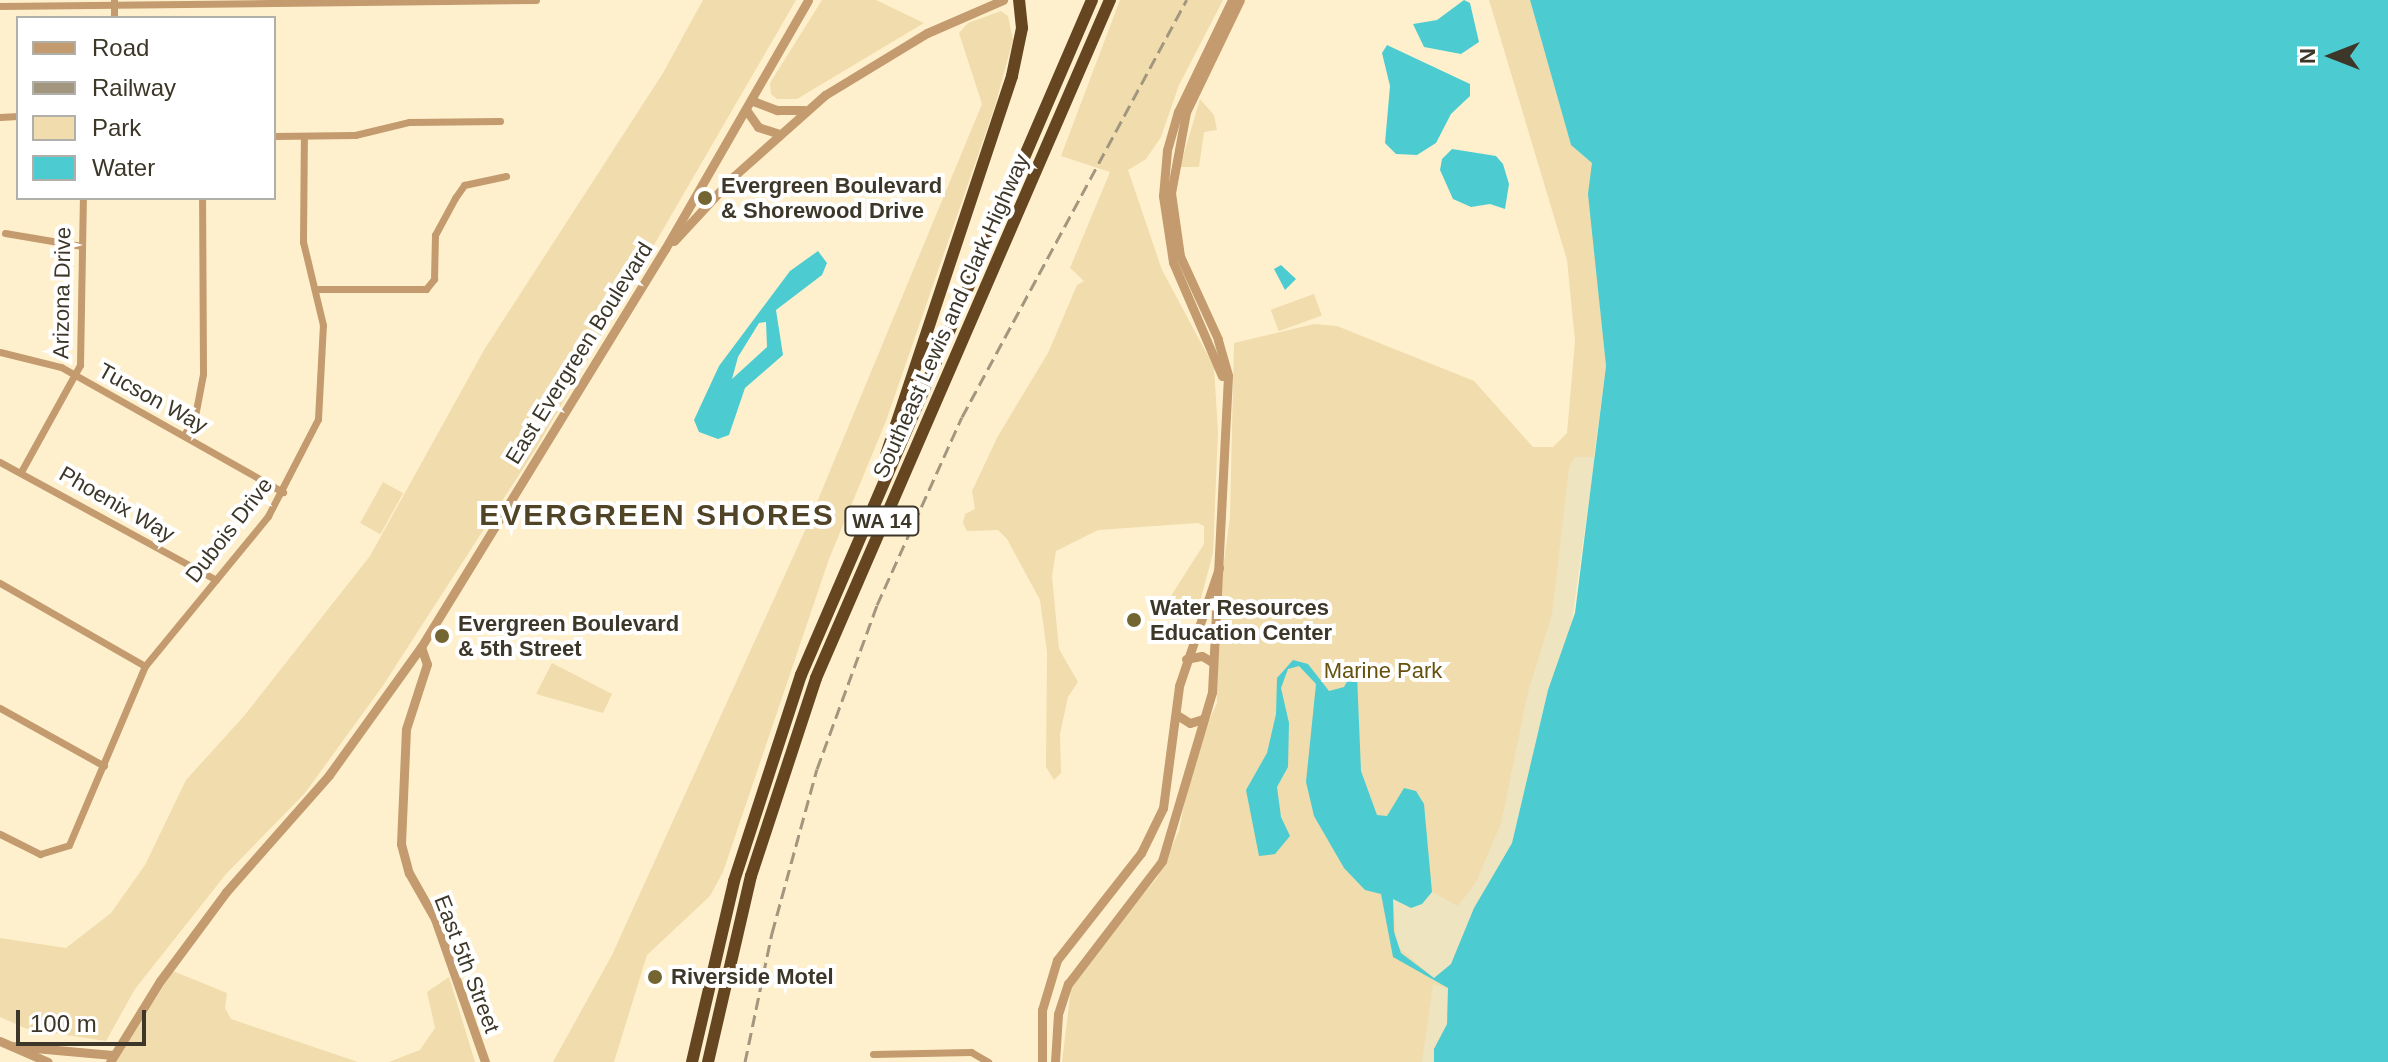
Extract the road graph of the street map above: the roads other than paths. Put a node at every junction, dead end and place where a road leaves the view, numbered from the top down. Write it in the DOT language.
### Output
graph roads {
  1 [pos="536,0"];
  2 [pos="808,0"];
  3 [pos="1003,0"];
  4 [pos="1019,0"];
  5 [pos="1092,0"];
  6 [pos="1110,0"];
  7 [pos="1232,0"];
  8 [pos="1240,0"];
  9 [pos="338,1"];
  10 [pos="114,3"];
  11 [pos="0,6"];
  12 [pos="753,101"];
  13 [pos="804,110"];
  14 [pos="747,111"];
  15 [pos="500,121"];
  16 [pos="779,134"];
  17 [pos="276,136"];
  18 [pos="304,136"];
  19 [pos="506,176"];
  20 [pos="83,200"];
  21 [pos="202,200"];
  22 [pos="5,233"];
  23 [pos="82,246"];
  24 [pos="665,249"];
  25 [pos="315,289"];
  26 [pos="0,352"];
  27 [pos="77,376"];
  28 [pos="1226,386"];
  29 [pos="184,435"];
  30 [pos="0,462"];
  31 [pos="22,470"];
  32 [pos="283,492"];
  33 [pos="859,535"];
  34 [pos="1220,565"];
  35 [pos="216,580"];
  36 [pos="0,583"];
  37 [pos="421,647"];
  38 [pos="1186,659"];
  39 [pos="1212,662"];
  40 [pos="145,666"];
  41 [pos="0,708"];
  42 [pos="1177,715"];
  43 [pos="1203,719"];
  44 [pos="104,766"];
  45 [pos="0,834"];
  46 [pos="0,1041"];
  47 [pos="12,1046"];
  48 [pos="873,1054"];
  49 [pos="112,1058"];
  50 [pos="28,1062"];
  51 [pos="48,1062"];
  52 [pos="485,1062"];
  53 [pos="692,1062"];
  54 [pos="708,1062"];
  55 [pos="988,1062"];
  56 [pos="1042,1062"];
  57 [pos="1055,1062"];
  1 -- 9 [label="street"];
  2 -- 12 [label="street, East Evergreen Boulevard"];
  3 -- 13 [label="street"];
  4 -- 33 [label="highway"];
  5 -- 33 [label="highway, Southeast Lewis and Clark Highway / WA 14"];
  6 -- 54 [label="highway, Southeast Lewis and Clark Highway / WA 14"];
  7 -- 28 [label="street"];
  8 -- 28 [label="street"];
  9 -- 10 [label="street"];
  10 -- 11 [label="street"];
  12 -- 13 [label="street"];
  12 -- 14 [label="street, East Evergreen Boulevard"];
  13 -- 16 [label="street"];
  14 -- 16 [label="street"];
  14 -- 24 [label="street, East Evergreen Boulevard"];
  15 -- 18 [label="street"];
  16 -- 24 [label="street"];
  17 -- 18 [label="street"];
  18 -- 25 [label="street, Dubois Drive"];
  19 -- 25 [label="street"];
  20 -- 23 [label="street, Arizona Drive"];
  21 -- 29 [label="street"];
  22 -- 23 [label="street"];
  23 -- 27 [label="street, Arizona Drive"];
  24 -- 37 [label="street, East Evergreen Boulevard"];
  25 -- 32 [label="street, Dubois Drive"];
  26 -- 27 [label="street, Tucson Way"];
  27 -- 29 [label="street, Tucson Way"];
  27 -- 31 [label="street, Arizona Drive"];
  28 -- 34 [label="street"];
  29 -- 32 [label="street, Tucson Way"];
  30 -- 31 [label="street, Phoenix Way"];
  31 -- 35 [label="street, Phoenix Way"];
  32 -- 35 [label="street, Dubois Drive"];
  33 -- 53 [label="highway, Southeast Lewis and Clark Highway / WA 14"];
  34 -- 38 [label="street"];
  34 -- 39 [label="street"];
  35 -- 40 [label="street, Dubois Drive"];
  36 -- 40 [label="street"];
  37 -- 49 [label="street, East Evergreen Boulevard"];
  37 -- 52 [label="street, East 5th Street"];
  38 -- 39 [label="street"];
  38 -- 42 [label="street"];
  39 -- 43 [label="street"];
  40 -- 44 [label="street, Dubois Drive"];
  41 -- 44 [label="street"];
  42 -- 43 [label="street"];
  42 -- 56 [label="street"];
  43 -- 57 [label="street"];
  44 -- 45 [label="street, Dubois Drive"];
  46 -- 47 [label="street"];
  47 -- 49 [label="street"];
  47 -- 50 [label="street"];
  47 -- 51 [label="street"];
  48 -- 55 [label="street"];
}
